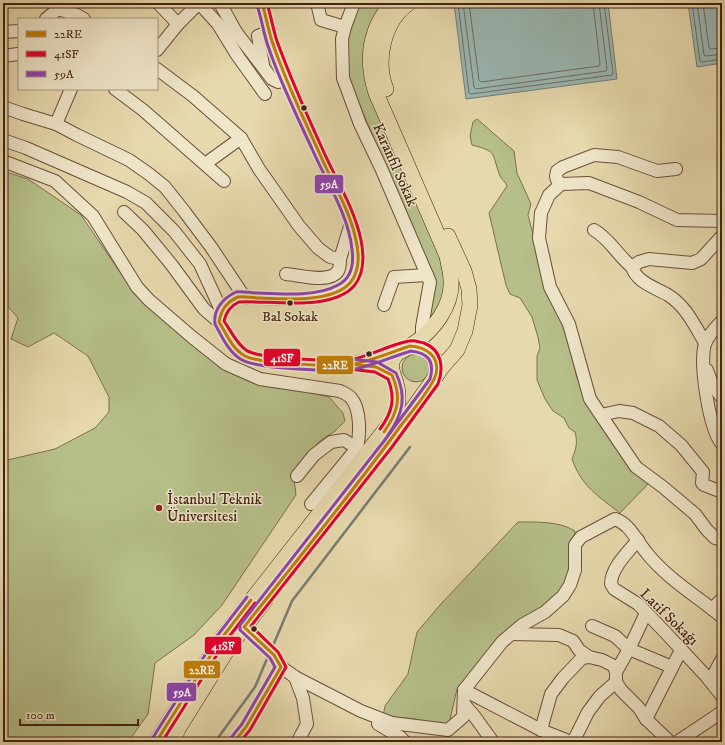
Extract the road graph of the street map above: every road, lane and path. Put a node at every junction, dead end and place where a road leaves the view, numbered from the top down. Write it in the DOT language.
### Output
graph roads {
  1 [pos="158,3"];
  2 [pos="199,3"];
  3 [pos="220,3"];
  4 [pos="262,3"];
  5 [pos="317,3"];
  6 [pos="354,3"];
  7 [pos="392,3"];
  8 [pos="409,3"];
  9 [pos="60,6"];
  10 [pos="47,18"];
  11 [pos="82,18"];
  12 [pos="178,24"];
  13 [pos="218,24"];
  14 [pos="345,28"];
  15 [pos="18,31"];
  16 [pos="270,31"];
  17 [pos="3,32"];
  18 [pos="158,49"];
  19 [pos="18,54"];
  20 [pos="3,56"];
  21 [pos="263,66"];
  22 [pos="158,70"];
  23 [pos="287,79"];
  24 [pos="71,90"];
  25 [pos="116,90"];
  26 [pos="3,106"];
  27 [pos="56,124"];
  28 [pos="241,138"];
  29 [pos="3,140"];
  30 [pos="3,161"];
  31 [pos="205,164"];
  32 [pos="676,169"];
  33 [pos="224,181"];
  34 [pos="561,184"];
  35 [pos="124,212"];
  36 [pos="722,221"];
  37 [pos="351,222"];
  38 [pos="594,230"];
  39 [pos="722,236"];
  40 [pos="340,259"];
  41 [pos="632,267"];
  42 [pos="286,274"];
  43 [pos="427,275"];
  44 [pos="245,298"];
  45 [pos="384,305"];
  46 [pos="220,316"];
  47 [pos="722,321"];
  48 [pos="412,344"];
  49 [pos="705,344"];
  50 [pos="703,362"];
  51 [pos="354,364"];
  52 [pos="394,378"];
  53 [pos="434,380"];
  54 [pos="722,398"];
  55 [pos="600,415"];
  56 [pos="722,444"];
  57 [pos="357,448"];
  58 [pos="297,476"];
  59 [pos="722,492"];
  60 [pos="311,504"];
  61 [pos="638,540"];
  62 [pos="722,540"];
  63 [pos="722,600"];
  64 [pos="712,609"];
  65 [pos="646,613"];
  66 [pos="722,617"];
  67 [pos="592,626"];
  68 [pos="244,627"];
  69 [pos="512,634"];
  70 [pos="629,649"];
  71 [pos="681,650"];
  72 [pos="589,657"];
  73 [pos="722,659"];
  74 [pos="280,666"];
  75 [pos="672,667"];
  76 [pos="616,677"];
  77 [pos="295,678"];
  78 [pos="710,681"];
  79 [pos="464,690"];
  80 [pos="722,696"];
  81 [pos="464,704"];
  82 [pos="362,712"];
  83 [pos="720,717"];
  84 [pos="646,719"];
  85 [pos="541,730"];
  86 [pos="156,742"];
  87 [pos="173,742"];
  88 [pos="234,742"];
  89 [pos="299,742"];
  90 [pos="405,742"];
  91 [pos="493,742"];
  92 [pos="572,742"];
  93 [pos="670,742"];
  94 [pos="677,742"];
  1 -- 12 [label="street"];
  2 -- 12 [label="street"];
  2 -- 13 [label="street"];
  3 -- 13 [label="street"];
  3 -- 21 [label="street"];
  4 -- 16 [label="street"];
  5 -- 14 [label="street"];
  6 -- 14 [label="street, Karanfil Sokak"];
  7 -- 48 [label="main road"];
  8 -- 53 [label="main road"];
  9 -- 10 [label="street"];
  9 -- 11 [label="street"];
  12 -- 18 [label="street"];
  13 -- 21 [label="street"];
  14 -- 43 [label="street, Karanfil Sokak"];
  15 -- 17 [label="street"];
  16 -- 21 [label="street"];
  16 -- 23 [label="street"];
  19 -- 20 [label="street"];
  21 -- 23 [label="street"];
  22 -- 28 [label="street"];
  23 -- 37 [label="street"];
  24 -- 27 [label="street"];
  25 -- 31 [label="street"];
  26 -- 27 [label="street"];
  27 -- 44 [label="street"];
  28 -- 31 [label="street"];
  28 -- 40 [label="street"];
  29 -- 46 [label="street"];
  30 -- 57 [label="street"];
  31 -- 33 [label="street"];
  32 -- 34 [label="street"];
  34 -- 36 [label="street"];
  34 -- 55 [label="street"];
  35 -- 46 [label="street"];
  37 -- 40 [label="street"];
  37 -- 44 [label="street"];
  38 -- 41 [label="street"];
  39 -- 41 [label="street"];
  40 -- 42 [label="street"];
  41 -- 49 [label="street"];
  43 -- 45 [label="street"];
  43 -- 48 [label="street, Karanfil Sokak"];
  44 -- 46 [label="street"];
  46 -- 51 [label="street"];
  47 -- 49 [label="street"];
  48 -- 51 [label="street"];
  48 -- 52 [label="main road"];
  48 -- 53 [label="main road"];
  49 -- 50 [label="street"];
  50 -- 54 [label="street"];
  50 -- 56 [label="street"];
  51 -- 52 [label="street"];
  52 -- 53 [label="main road"];
  52 -- 86 [label="main road"];
  53 -- 68 [label="main road"];
  55 -- 59 [label="street"];
  55 -- 62 [label="street"];
  57 -- 58 [label="street"];
  57 -- 60 [label="street"];
  61 -- 64 [label="street"];
  61 -- 65 [label="street, Latif Sokağı"];
  61 -- 69 [label="street"];
  63 -- 64 [label="street"];
  64 -- 66 [label="street"];
  65 -- 70 [label="street"];
  65 -- 71 [label="street, Latif Sokağı"];
  67 -- 70 [label="street"];
  68 -- 74 [label="street"];
  68 -- 87 [label="main road"];
  69 -- 72 [label="street"];
  69 -- 79 [label="street"];
  70 -- 75 [label="street"];
  70 -- 76 [label="street"];
  71 -- 75 [label="street"];
  71 -- 78 [label="street, Latif Sokağı"];
  72 -- 76 [label="street"];
  72 -- 85 [label="street"];
  73 -- 78 [label="street"];
  74 -- 77 [label="street"];
  74 -- 88 [label="street"];
  75 -- 84 [label="street"];
  76 -- 84 [label="street"];
  76 -- 92 [label="street"];
  77 -- 82 [label="street"];
  77 -- 89 [label="street"];
  78 -- 80 [label="street, Latif Sokağı"];
  79 -- 81 [label="street"];
  79 -- 85 [label="street"];
  81 -- 82 [label="street"];
  81 -- 91 [label="street"];
  82 -- 90 [label="street"];
  83 -- 94 [label="street"];
  84 -- 93 [label="street"];
  85 -- 92 [label="street"];
}
